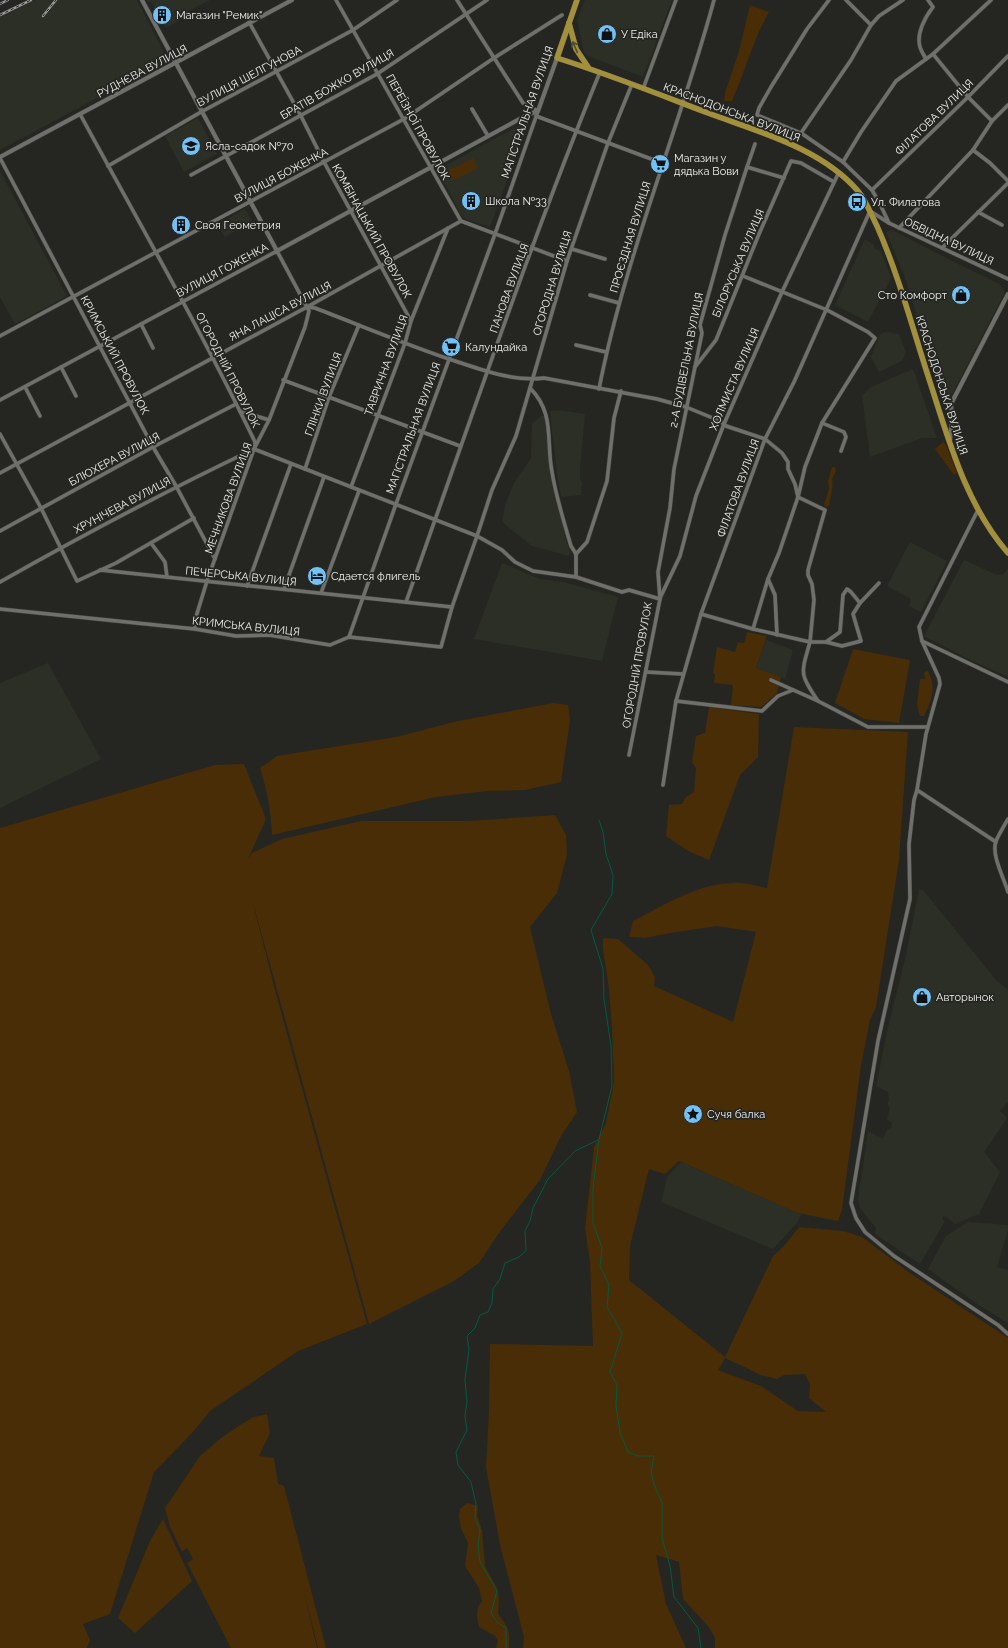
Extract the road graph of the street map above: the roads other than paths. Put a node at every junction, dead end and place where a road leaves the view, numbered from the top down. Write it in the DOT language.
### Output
graph roads {
  1 [pos="142,0"];
  2 [pos="292,0"];
  3 [pos="336,0"];
  4 [pos="397,0"];
  5 [pos="457,0"];
  6 [pos="487,0"];
  7 [pos="577,0"];
  8 [pos="676,0"];
  9 [pos="714,0"];
  10 [pos="829,0"];
  11 [pos="846,0"];
  12 [pos="903,0"];
  13 [pos="928,0"];
  14 [pos="991,0"];
  15 [pos="467,14"];
  16 [pos="562,15"];
  17 [pos="249,22"];
  18 [pos="569,23"];
  19 [pos="871,25"];
  20 [pos="353,30"];
  21 [pos="933,54"];
  22 [pos="1008,56"];
  23 [pos="494,58"];
  24 [pos="557,58"];
  25 [pos="926,58"];
  26 [pos="175,63"];
  27 [pos="589,68"];
  28 [pos="276,72"];
  29 [pos="600,72"];
  30 [pos="377,74"];
  31 [pos="632,84"];
  32 [pos="643,89"];
  33 [pos="968,97"];
  34 [pos="682,103"];
  35 [pos="1008,105"];
  36 [pos="472,109"];
  37 [pos="201,112"];
  38 [pos="80,114"];
  39 [pos="537,114"];
  40 [pos="301,116"];
  41 [pos="404,120"];
  42 [pos="992,121"];
  43 [pos="576,130"];
  44 [pos="801,133"];
  45 [pos="488,136"];
  46 [pos="608,144"];
  47 [pos="754,144"];
  48 [pos="973,150"];
  49 [pos="0,157"];
  50 [pos="225,157"];
  51 [pos="324,162"];
  52 [pos="843,162"];
  53 [pos="662,163"];
  54 [pos="108,166"];
  55 [pos="430,167"];
  56 [pos="747,167"];
  57 [pos="839,172"];
  58 [pos="191,175"];
  59 [pos="784,178"];
  60 [pos="834,182"];
  61 [pos="1008,182"];
  62 [pos="872,190"];
  63 [pos="250,202"];
  64 [pos="351,210"];
  65 [pos="870,211"];
  66 [pos="978,212"];
  67 [pos="461,221"];
  68 [pos="889,223"];
  69 [pos="1002,225"];
  70 [pos="448,228"];
  71 [pos="899,228"];
  72 [pos="496,234"];
  73 [pos="532,248"];
  74 [pos="942,248"];
  75 [pos="572,249"];
  76 [pos="277,250"];
  77 [pos="156,252"];
  78 [pos="605,259"];
  79 [pos="567,261"];
  80 [pos="380,266"];
  81 [pos="743,276"];
  82 [pos="1008,279"];
  83 [pos="782,292"];
  84 [pos="1008,294"];
  85 [pos="590,295"];
  86 [pos="74,296"];
  87 [pos="183,301"];
  88 [pos="619,303"];
  89 [pos="308,307"];
  90 [pos="827,310"];
  91 [pos="411,321"];
  92 [pos="141,324"];
  93 [pos="359,325"];
  94 [pos="0,336"];
  95 [pos="405,343"];
  96 [pos="576,345"];
  97 [pos="100,347"];
  98 [pos="153,348"];
  99 [pos="606,352"];
  100 [pos="212,358"];
  101 [pos="450,359"];
  102 [pos="61,367"];
  103 [pos="694,368"];
  104 [pos="488,372"];
  105 [pos="284,380"];
  106 [pos="533,380"];
  107 [pos="25,386"];
  108 [pos="530,388"];
  109 [pos="599,389"];
  110 [pos="621,391"];
  111 [pos="76,396"];
  112 [pos="329,397"];
  113 [pos="0,400"];
  114 [pos="129,402"];
  115 [pos="236,404"];
  116 [pos="686,407"];
  117 [pos="240,412"];
  118 [pos="377,415"];
  119 [pos="40,416"];
  120 [pos="269,420"];
  121 [pos="822,423"];
  122 [pos="724,424"];
  123 [pos="422,432"];
  124 [pos="0,434"];
  125 [pos="766,439"];
  126 [pos="949,443"];
  127 [pos="460,446"];
  128 [pos="153,447"];
  129 [pos="254,449"];
  130 [pos="841,451"];
  131 [pos="17,464"];
  132 [pos="291,464"];
  133 [pos="305,469"];
  134 [pos="0,473"];
  135 [pos="324,477"];
  136 [pos="176,486"];
  137 [pos="351,487"];
  138 [pos="359,490"];
  139 [pos="798,496"];
  140 [pos="396,504"];
  141 [pos="41,508"];
  142 [pos="978,510"];
  143 [pos="194,518"];
  144 [pos="436,519"];
  145 [pos="0,531"];
  146 [pos="477,536"];
  147 [pos="151,543"];
  148 [pos="61,548"];
  149 [pos="1008,553"];
  150 [pos="576,554"];
  151 [pos="215,559"];
  152 [pos="100,570"];
  153 [pos="167,576"];
  154 [pos="576,577"];
  155 [pos="768,579"];
  156 [pos="206,581"];
  157 [pos="0,582"];
  158 [pos="879,583"];
  159 [pos="247,586"];
  160 [pos="284,589"];
  161 [pos="321,593"];
  162 [pos="362,598"];
  163 [pos="660,599"];
  164 [pos="406,602"];
  165 [pos="860,603"];
  166 [pos="452,607"];
  167 [pos="0,609"];
  168 [pos="701,614"];
  169 [pos="753,629"];
  170 [pos="195,630"];
  171 [pos="777,635"];
  172 [pos="349,637"];
  173 [pos="922,641"];
  174 [pos="810,642"];
  175 [pos="826,642"];
  176 [pos="441,647"];
  177 [pos="646,672"];
  178 [pos="683,674"];
  179 [pos="771,680"];
  180 [pos="1008,682"];
  181 [pos="793,690"];
  182 [pos="676,701"];
  183 [pos="818,701"];
  184 [pos="927,727"];
  185 [pos="629,755"];
  186 [pos="663,785"];
  187 [pos="917,790"];
  188 [pos="1008,819"];
  189 [pos="996,842"];
  190 [pos="1008,892"];
  191 [pos="1008,1334"];
  1 -- 26 [label="street"];
  2 -- 17 [label="street, РУДНЄВА ВУЛИЦЯ"];
  3 -- 20 [label="street, ПЕРЕЇЗНОЇ ПРОВУЛОК"];
  4 -- 20 [label="street, ВУЛИЦЯ ШЕЛГУНОВА"];
  5 -- 15 [label="street"];
  6 -- 15 [label="street, БРАТІВ БОЖКО ВУЛИЦЯ"];
  7 -- 18 [label="main road, МАГІСТРАЛЬНАЯ ВУЛИЦЯ"];
  8 -- 32 [label="street"];
  9 -- 34 [label="street, ПРОЄЗДНАЯ ВУЛИЦЯ"];
  10 -- 44 [label="street, ОБВІДНА ВУЛИЦЯ"];
  11 -- 19 [label="street"];
  12 -- 19 [label="street"];
  13 -- 25 [label="street"];
  14 -- 21 [label="street"];
  15 -- 23 [label="street"];
  15 -- 30 [label="street, БРАТІВ БОЖКО ВУЛИЦЯ"];
  16 -- 23 [label="street, ВУЛИЦЯ БОЖЕНКА"];
  17 -- 26 [label="street, РУДНЄВА ВУЛИЦЯ"];
  17 -- 28 [label="street, КОМБІНАЦЬКИЙ ПРОВУЛОК"];
  18 -- 24 [label="main road, МАГІСТРАЛЬНАЯ ВУЛИЦЯ"];
  27 -- 18 [label="main road, one-way"];
  19 -- 44 [label="street"];
  20 -- 28 [label="street, ВУЛИЦЯ ШЕЛГУНОВА"];
  20 -- 30 [label="street, ПЕРЕЇЗНОЇ ПРОВУЛОК"];
  21 -- 25 [label="street"];
  21 -- 33 [label="street"];
  22 -- 33 [label="street, ФІЛАТОВА ВУЛИЦЯ"];
  23 -- 39 [label="street"];
  23 -- 41 [label="street, ВУЛИЦЯ БОЖЕНКА"];
  24 -- 27 [label="main road, КРАСНОДОНСЬКА ВУЛИЦЯ"];
  24 -- 39 [label="street, МАГІСТРАЛЬНАЯ ВУЛИЦЯ"];
  25 -- 52 [label="street"];
  26 -- 37 [label="street"];
  26 -- 38 [label="street, РУДНЄВА ВУЛИЦЯ"];
  27 -- 29 [label="main road, КРАСНОДОНСЬКА ВУЛИЦЯ"];
  28 -- 37 [label="street, ВУЛИЦЯ ШЕЛГУНОВА"];
  28 -- 40 [label="street, КОМБІНАЦЬКИЙ ПРОВУЛОК"];
  29 -- 31 [label="main road, КРАСНОДОНСЬКА ВУЛИЦЯ"];
  29 -- 43 [label="street, ПАНОВА ВУЛИЦЯ"];
  30 -- 40 [label="street, БРАТІВ БОЖКО ВУЛИЦЯ"];
  30 -- 41 [label="street, ПЕРЕЇЗНОЇ ПРОВУЛОК"];
  31 -- 32 [label="main road, КРАСНОДОНСЬКА ВУЛИЦЯ"];
  31 -- 46 [label="street, ОГОРОДНА ВУЛИЦЯ"];
  32 -- 34 [label="main road, КРАСНОДОНСЬКА ВУЛИЦЯ"];
  33 -- 42 [label="street"];
  33 -- 62 [label="street, ФІЛАТОВА ВУЛИЦЯ"];
  34 -- 53 [label="street, ПРОЄЗДНАЯ ВУЛИЦЯ"];
  34 -- 57 [label="main road, КРАСНОДОНСЬКА ВУЛИЦЯ"];
  35 -- 42 [label="street"];
  36 -- 45 [label="street"];
  37 -- 50 [label="street"];
  37 -- 54 [label="street, ВУЛИЦЯ ШЕЛГУНОВА"];
  38 -- 49 [label="street, РУДНЄВА ВУЛИЦЯ"];
  38 -- 54 [label="street, ОГОРОДНІЙ ПРОВУЛОК"];
  39 -- 43 [label="street"];
  39 -- 45 [label="street, ВУЛИЦЯ ГОЖЕНКА"];
  39 -- 72 [label="street, МАГІСТРАЛЬНАЯ ВУЛИЦЯ"];
  40 -- 50 [label="street, БРАТІВ БОЖКО ВУЛИЦЯ"];
  40 -- 51 [label="street, КОМБІНАЦЬКИЙ ПРОВУЛОК"];
  41 -- 51 [label="street, ВУЛИЦЯ БОЖЕНКА"];
  41 -- 55 [label="street, ПЕРЕЇЗНОЇ ПРОВУЛОК"];
  42 -- 48 [label="street"];
  43 -- 46 [label="street"];
  43 -- 73 [label="street, ПАНОВА ВУЛИЦЯ"];
  44 -- 52 [label="street, ОБВІДНА ВУЛИЦЯ"];
  45 -- 55 [label="street, ВУЛИЦЯ ГОЖЕНКА"];
  46 -- 53 [label="street"];
  46 -- 75 [label="street, ОГОРОДНА ВУЛИЦЯ"];
  47 -- 56 [label="street, 2-А БУДІВЕЛЬНА ВУЛИЦЯ"];
  48 -- 61 [label="street"];
  48 -- 71 [label="street"];
  49 -- 86 [label="street, КРИМСЬКИЙ ПРОВУЛОК"];
  50 -- 58 [label="street, БРАТІВ БОЖКО ВУЛИЦЯ"];
  50 -- 63 [label="street"];
  51 -- 63 [label="street, ВУЛИЦЯ БОЖЕНКА"];
  51 -- 64 [label="street, КОМБІНАЦЬКИЙ ПРОВУЛОК"];
  52 -- 62 [label="street, ОБВІДНА ВУЛИЦЯ"];
  53 -- 88 [label="street, ПРОЄЗДНАЯ ВУЛИЦЯ"];
  54 -- 77 [label="street, ОГОРОДНІЙ ПРОВУЛОК"];
  55 -- 64 [label="street, ВУЛИЦЯ ГОЖЕНКА"];
  55 -- 67 [label="street, ПЕРЕЇЗНОЇ ПРОВУЛОК"];
  56 -- 59 [label="street"];
  56 -- 103 [label="street, 2-А БУДІВЕЛЬНА ВУЛИЦЯ"];
  57 -- 60 [label="street, ХОЛМИСТА ВУЛИЦЯ"];
  57 -- 65 [label="main road, КРАСНОДОНСЬКА ВУЛИЦЯ"];
  59 -- 60 [label="street, БІЛОРУСЬКА ВУЛИЦЯ"];
  59 -- 81 [label="street, БІЛОРУСЬКА ВУЛИЦЯ"];
  60 -- 83 [label="street, ХОЛМИСТА ВУЛИЦЯ"];
  61 -- 66 [label="street"];
  62 -- 68 [label="street, ОБВІДНА ВУЛИЦЯ"];
  63 -- 76 [label="street"];
  63 -- 77 [label="street, ВУЛИЦЯ БОЖЕНКА"];
  64 -- 76 [label="street, ВУЛИЦЯ ГОЖЕНКА"];
  64 -- 80 [label="street, КОМБІНАЦЬКИЙ ПРОВУЛОК"];
  65 -- 68 [label="street"];
  65 -- 90 [label="street, ФІЛАТОВА ВУЛИЦЯ"];
  65 -- 126 [label="main road, КРАСНОДОНСЬКА ВУЛИЦЯ"];
  66 -- 69 [label="street"];
  66 -- 74 [label="street"];
  67 -- 70 [label="street, ЯНА ЛАЦІСА ВУЛИЦЯ"];
  67 -- 72 [label="street"];
  68 -- 71 [label="street, ОБВІДНА ВУЛИЦЯ"];
  70 -- 80 [label="street, ЯНА ЛАЦІСА ВУЛИЦЯ"];
  70 -- 91 [label="street, ТАВРИЧНА ВУЛИЦЯ"];
  71 -- 74 [label="street, ОБВІДНА ВУЛИЦЯ"];
  72 -- 73 [label="street"];
  72 -- 101 [label="street, МАГІСТРАЛЬНАЯ ВУЛИЦЯ"];
  73 -- 79 [label="street"];
  73 -- 104 [label="street, ПАНОВА ВУЛИЦЯ"];
  74 -- 82 [label="street, ОБВІДНА ВУЛИЦЯ"];
  75 -- 78 [label="street"];
  75 -- 79 [label="street, ОГОРОДНА ВУЛИЦЯ"];
  76 -- 87 [label="street, ВУЛИЦЯ ГОЖЕНКА"];
  76 -- 89 [label="street"];
  77 -- 86 [label="street, ВУЛИЦЯ БОЖЕНКА"];
  77 -- 87 [label="street, ОГОРОДНІЙ ПРОВУЛОК"];
  79 -- 106 [label="street, ОГОРОДНА ВУЛИЦЯ"];
  80 -- 89 [label="street, ЯНА ЛАЦІСА ВУЛИЦЯ"];
  80 -- 91 [label="street, КОМБІНАЦЬКИЙ ПРОВУЛОК"];
  81 -- 83 [label="street"];
  81 -- 103 [label="street, БІЛОРУСЬКА ВУЛИЦЯ"];
  83 -- 90 [label="street"];
  83 -- 122 [label="street, ХОЛМИСТА ВУЛИЦЯ"];
  84 -- 126 [label="street"];
  85 -- 88 [label="street"];
  86 -- 94 [label="street, ВУЛИЦЯ БОЖЕНКА"];
  86 -- 97 [label="street, КРИМСЬКИЙ ПРОВУЛОК"];
  87 -- 92 [label="street, ВУЛИЦЯ ГОЖЕНКА"];
  87 -- 100 [label="street, ОГОРОДНІЙ ПРОВУЛОК"];
  88 -- 99 [label="street, ПРОЄЗДНАЯ ВУЛИЦЯ"];
  89 -- 93 [label="street"];
  89 -- 100 [label="street, ЯНА ЛАЦІСА ВУЛИЦЯ"];
  89 -- 105 [label="street, МЕЧНИКОВА ВУЛИЦЯ"];
  90 -- 121 [label="street"];
  90 -- 125 [label="street, ФІЛАТОВА ВУЛИЦЯ"];
  91 -- 95 [label="street, ТАВРИЧНА ВУЛИЦЯ"];
  92 -- 97 [label="street, ВУЛИЦЯ ГОЖЕНКА"];
  92 -- 98 [label="street"];
  93 -- 95 [label="street"];
  93 -- 112 [label="street, ГЛІНКИ ВУЛИЦЯ"];
  95 -- 101 [label="street"];
  95 -- 118 [label="street, ТАВРИЧНА ВУЛИЦЯ"];
  96 -- 99 [label="street"];
  97 -- 102 [label="street, ВУЛИЦЯ ГОЖЕНКА"];
  97 -- 114 [label="street, КРИМСЬКИЙ ПРОВУЛОК"];
  99 -- 109 [label="street, ПРОЄЗДНАЯ ВУЛИЦЯ"];
  100 -- 114 [label="street, ЯНА ЛАЦІСА ВУЛИЦЯ"];
  100 -- 115 [label="street, ОГОРОДНІЙ ПРОВУЛОК"];
  101 -- 104 [label="street"];
  101 -- 123 [label="street, МАГІСТРАЛЬНАЯ ВУЛИЦЯ"];
  102 -- 107 [label="street, ВУЛИЦЯ ГОЖЕНКА"];
  102 -- 111 [label="street"];
  103 -- 116 [label="street, 2-А БУДІВЕЛЬНА ВУЛИЦЯ"];
  104 -- 106 [label="street"];
  104 -- 127 [label="street, ПАНОВА ВУЛИЦЯ"];
  105 -- 112 [label="street"];
  105 -- 120 [label="street, МЕЧНИКОВА ВУЛИЦЯ"];
  106 -- 108 [label="street, ОГОРОДНА ВУЛИЦЯ"];
  106 -- 109 [label="street"];
  107 -- 113 [label="street, ВУЛИЦЯ ГОЖЕНКА"];
  107 -- 119 [label="street"];
  108 -- 146 [label="street, ОГОРОДНА ВУЛИЦЯ"];
  108 -- 150 [label="street"];
  109 -- 110 [label="street"];
  110 -- 116 [label="street"];
  110 -- 150 [label="street"];
  112 -- 118 [label="street"];
  112 -- 133 [label="street, ГЛІНКИ ВУЛИЦЯ"];
  114 -- 128 [label="street, КРИМСЬКИЙ ПРОВУЛОК"];
  114 -- 131 [label="street, ЯНА ЛАЦІСА ВУЛИЦЯ"];
  115 -- 117 [label="street, ОГОРОДНІЙ ПРОВУЛОК"];
  115 -- 128 [label="street, БЛЮХЕРА ВУЛИЦЯ"];
  116 -- 122 [label="street"];
  116 -- 163 [label="street, 2-А БУДІВЕЛЬНА ВУЛИЦЯ"];
  117 -- 120 [label="street"];
  117 -- 129 [label="street, ОГОРОДНІЙ ПРОВУЛОК"];
  118 -- 123 [label="street"];
  118 -- 137 [label="street, ТАВРИЧНА ВУЛИЦЯ"];
  120 -- 129 [label="street, МЕЧНИКОВА ВУЛИЦЯ"];
  121 -- 130 [label="street"];
  121 -- 139 [label="street"];
  122 -- 125 [label="street"];
  122 -- 163 [label="street, ХОЛМИСТА ВУЛИЦЯ"];
  123 -- 127 [label="street"];
  123 -- 140 [label="street, МАГІСТРАЛЬНАЯ ВУЛИЦЯ"];
  124 -- 131 [label="street"];
  125 -- 139 [label="street"];
  125 -- 168 [label="street, ФІЛАТОВА ВУЛИЦЯ"];
  126 -- 142 [label="main road, КРАСНОДОНСЬКА ВУЛИЦЯ"];
  127 -- 144 [label="street, ПАНОВА ВУЛИЦЯ"];
  128 -- 136 [label="street, КРИМСЬКИЙ ПРОВУЛОК"];
  128 -- 141 [label="street, БЛЮХЕРА ВУЛИЦЯ"];
  129 -- 132 [label="street, ОГОРОДНІЙ ПРОВУЛОК"];
  129 -- 136 [label="street, ХРУНІЧЕВА ВУЛИЦЯ"];
  129 -- 151 [label="street, МЕЧНИКОВА ВУЛИЦЯ"];
  131 -- 134 [label="street, ЯНА ЛАЦІСА ВУЛИЦЯ"];
  131 -- 141 [label="street"];
  132 -- 133 [label="street, ОГОРОДНІЙ ПРОВУЛОК"];
  132 -- 159 [label="street"];
  133 -- 135 [label="street, ОГОРОДНІЙ ПРОВУЛОК"];
  135 -- 137 [label="street, ОГОРОДНІЙ ПРОВУЛОК"];
  135 -- 160 [label="street"];
  136 -- 143 [label="street, КРИМСЬКИЙ ПРОВУЛОК"];
  136 -- 148 [label="street, ХРУНІЧЕВА ВУЛИЦЯ"];
  137 -- 138 [label="street, ОГОРОДНІЙ ПРОВУЛОК"];
  138 -- 140 [label="street, ОГОРОДНІЙ ПРОВУЛОК"];
  138 -- 161 [label="street"];
  139 -- 155 [label="street"];
  139 -- 174 [label="street"];
  140 -- 144 [label="street, ОГОРОДНІЙ ПРОВУЛОК"];
  140 -- 162 [label="street, МАГІСТРАЛЬНАЯ ВУЛИЦЯ"];
  141 -- 145 [label="street, БЛЮХЕРА ВУЛИЦЯ"];
  141 -- 148 [label="street"];
  142 -- 149 [label="main road, КРАСНОДОНСЬКА ВУЛИЦЯ"];
  142 -- 173 [label="street"];
  143 -- 147 [label="street"];
  143 -- 151 [label="street, КРИМСЬКИЙ ПРОВУЛОК"];
  144 -- 146 [label="street, ОГОРОДНІЙ ПРОВУЛОК"];
  144 -- 164 [label="street, ПАНОВА ВУЛИЦЯ"];
  146 -- 154 [label="street, ОГОРОДНІЙ ПРОВУЛОК"];
  146 -- 166 [label="street, ОГОРОДНА ВУЛИЦЯ"];
  147 -- 152 [label="street"];
  147 -- 153 [label="street"];
  148 -- 152 [label="street"];
  148 -- 157 [label="street, ХРУНІЧЕВА ВУЛИЦЯ"];
  150 -- 154 [label="street"];
  151 -- 156 [label="street, МЕЧНИКОВА ВУЛИЦЯ"];
  152 -- 153 [label="street, ПЕЧЕРСЬКА ВУЛИЦЯ"];
  153 -- 156 [label="street, ПЕЧЕРСЬКА ВУЛИЦЯ"];
  154 -- 163 [label="street, ОГОРОДНІЙ ПРОВУЛОК"];
  155 -- 169 [label="street"];
  155 -- 171 [label="street"];
  156 -- 159 [label="street, ПЕЧЕРСЬКА ВУЛИЦЯ"];
  156 -- 170 [label="street, МЕЧНИКОВА ВУЛИЦЯ"];
  158 -- 165 [label="street"];
  159 -- 160 [label="street, ПЕЧЕРСЬКА ВУЛИЦЯ"];
  160 -- 161 [label="street, ПЕЧЕРСЬКА ВУЛИЦЯ"];
  161 -- 162 [label="street, ПЕЧЕРСЬКА ВУЛИЦЯ"];
  162 -- 164 [label="street, ПЕЧЕРСЬКА ВУЛИЦЯ"];
  162 -- 172 [label="street, МАГІСТРАЛЬНАЯ ВУЛИЦЯ"];
  163 -- 177 [label="street, ОГОРОДНІЙ ПРОВУЛОК"];
  164 -- 166 [label="street, ПЕЧЕРСЬКА ВУЛИЦЯ"];
  165 -- 175 [label="street"];
  165 -- 175 [label="street"];
  166 -- 176 [label="street, ОГОРОДНА ВУЛИЦЯ"];
  167 -- 170 [label="street, КРИМСЬКА ВУЛИЦЯ"];
  168 -- 169 [label="street"];
  168 -- 178 [label="street, ФІЛАТОВА ВУЛИЦЯ"];
  169 -- 171 [label="street"];
  170 -- 172 [label="street, КРИМСЬКА ВУЛИЦЯ"];
  171 -- 174 [label="street"];
  172 -- 176 [label="street, КРИМСЬКА ВУЛИЦЯ"];
  173 -- 180 [label="street"];
  173 -- 184 [label="street"];
  174 -- 175 [label="street"];
  174 -- 183 [label="street"];
  177 -- 178 [label="street"];
  177 -- 185 [label="street, ОГОРОДНІЙ ПРОВУЛОК"];
  178 -- 182 [label="street, ФІЛАТОВА ВУЛИЦЯ"];
  179 -- 181 [label="street"];
  181 -- 182 [label="street"];
  181 -- 183 [label="street"];
  182 -- 186 [label="street, ФІЛАТОВА ВУЛИЦЯ"];
  183 -- 184 [label="street"];
  184 -- 187 [label="street"];
  187 -- 189 [label="street"];
  187 -- 191 [label="street"];
  188 -- 189 [label="street"];
  189 -- 190 [label="street"];
}
